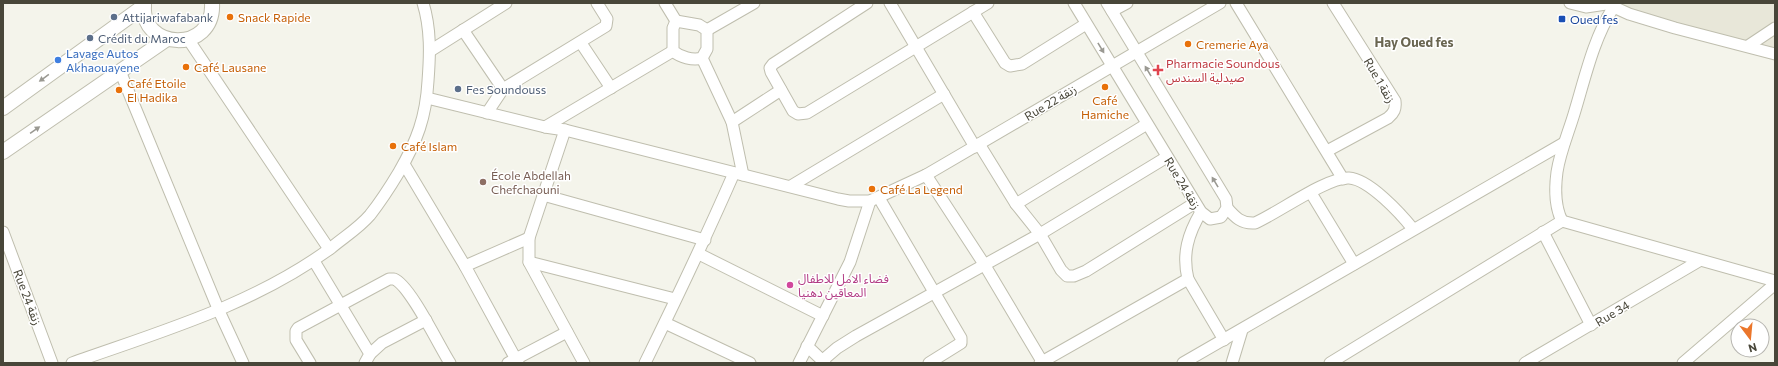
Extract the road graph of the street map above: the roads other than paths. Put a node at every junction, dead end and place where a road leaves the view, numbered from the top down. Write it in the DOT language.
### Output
graph roads {
  1 [pos="212,3"];
  2 [pos="423,3"];
  3 [pos="506,3"];
  4 [pos="597,3"];
  5 [pos="664,3"];
  6 [pos="754,3"];
  7 [pos="867,3"];
  8 [pos="890,3"];
  9 [pos="988,3"];
  10 [pos="1074,3"];
  11 [pos="1126,3"];
  12 [pos="1220,3"];
  13 [pos="1236,3"];
  14 [pos="1333,3"];
  15 [pos="1570,3"];
  16 [pos="144,5"];
  17 [pos="1608,5"];
  18 [pos="1110,7"];
  19 [pos="1630,8"];
  20 [pos="973,12"];
  21 [pos="676,21"];
  22 [pos="1086,24"];
  23 [pos="1775,28"];
  24 [pos="463,30"];
  25 [pos="707,30"];
  26 [pos="167,39"];
  27 [pos="188,39"];
  28 [pos="581,43"];
  29 [pos="915,46"];
  30 [pos="1748,46"];
  31 [pos="430,51"];
  32 [pos="672,51"];
  33 [pos="1136,51"];
  34 [pos="1775,54"];
  35 [pos="702,58"];
  36 [pos="1111,65"];
  37 [pos="120,71"];
  38 [pos="611,88"];
  39 [pos="503,89"];
  40 [pos="781,90"];
  41 [pos="944,94"];
  42 [pos="427,98"];
  43 [pos="3,108"];
  44 [pos="487,113"];
  45 [pos="732,122"];
  46 [pos="1147,124"];
  47 [pos="546,127"];
  48 [pos="565,130"];
  49 [pos="1564,143"];
  50 [pos="977,146"];
  51 [pos="1327,151"];
  52 [pos="3,152"];
  53 [pos="1167,157"];
  54 [pos="404,164"];
  55 [pos="738,174"];
  56 [pos="926,175"];
  57 [pos="1343,179"];
  58 [pos="790,186"];
  59 [pos="1311,193"];
  60 [pos="543,195"];
  61 [pos="874,199"];
  62 [pos="1016,204"];
  63 [pos="1198,208"];
  64 [pos="1227,208"];
  65 [pos="1562,220"];
  66 [pos="1414,229"];
  67 [pos="3,232"];
  68 [pos="1543,232"];
  69 [pos="1040,234"];
  70 [pos="529,238"];
  71 [pos="705,240"];
  72 [pos="328,249"];
  73 [pos="698,254"];
  74 [pos="314,260"];
  75 [pos="1699,261"];
  76 [pos="529,262"];
  77 [pos="984,264"];
  78 [pos="1354,264"];
  79 [pos="465,266"];
  80 [pos="1188,279"];
  81 [pos="1775,283"];
  82 [pos="934,293"];
  83 [pos="675,299"];
  84 [pos="341,305"];
  85 [pos="219,311"];
  86 [pos="823,316"];
  87 [pos="426,320"];
  88 [pos="665,323"];
  89 [pos="1591,325"];
  90 [pos="1242,330"];
  91 [pos="566,332"];
  92 [pos="1224,340"];
  93 [pos="807,346"];
  94 [pos="368,359"];
  95 [pos="824,361"];
  96 [pos="514,362"];
  97 [pos="52,363"];
  98 [pos="72,363"];
  99 [pos="243,363"];
  100 [pos="310,363"];
  101 [pos="450,363"];
  102 [pos="584,363"];
  103 [pos="645,363"];
  104 [pos="750,363"];
  105 [pos="798,363"];
  106 [pos="929,363"];
  107 [pos="1042,363"];
  108 [pos="1183,363"];
  109 [pos="1232,363"];
  110 [pos="1330,363"];
  111 [pos="1525,363"];
  112 [pos="1683,363"];
  1 -- 27 [label="street"];
  2 -- 31 [label="street"];
  3 -- 24 [label="street"];
  4 -- 28 [label="street"];
  5 -- 21 [label="street"];
  6 -- 25 [label="street"];
  7 -- 40 [label="street"];
  8 -- 29 [label="street"];
  9 -- 20 [label="street"];
  10 -- 22 [label="street, Rue 24 زنقة"];
  11 -- 18 [label="street"];
  12 -- 33 [label="street, Rue 22 زنقة"];
  13 -- 51 [label="street"];
  14 -- 51 [label="street, Rue 1 زنقة"];
  15 -- 17 [label="street"];
  16 -- 26 [label="street"];
  16 -- 43 [label="street, one-way"];
  17 -- 19 [label="street"];
  17 -- 49 [label="street"];
  18 -- 33 [label="street"];
  19 -- 30 [label="street"];
  20 -- 22 [label="street"];
  20 -- 29 [label="street"];
  21 -- 25 [label="street"];
  21 -- 32 [label="street"];
  22 -- 36 [label="street, Rue 24 زنقة, one-way"];
  23 -- 30 [label="street"];
  24 -- 31 [label="street"];
  24 -- 39 [label="street"];
  25 -- 35 [label="street"];
  26 -- 27 [label="street"];
  26 -- 37 [label="street"];
  27 -- 72 [label="street"];
  28 -- 38 [label="street"];
  28 -- 39 [label="street"];
  29 -- 40 [label="street"];
  29 -- 41 [label="street"];
  30 -- 34 [label="street"];
  31 -- 42 [label="street"];
  32 -- 35 [label="street"];
  32 -- 38 [label="street"];
  33 -- 36 [label="street, Rue 22 زنقة"];
  64 -- 33 [label="street, one-way"];
  35 -- 45 [label="street"];
  36 -- 46 [label="street, Rue 24 زنقة"];
  36 -- 50 [label="street, Rue 22 زنقة"];
  52 -- 37 [label="street, one-way"];
  37 -- 85 [label="street"];
  38 -- 47 [label="street"];
  39 -- 44 [label="street"];
  40 -- 45 [label="street"];
  41 -- 50 [label="street"];
  41 -- 58 [label="street"];
  42 -- 44 [label="street"];
  42 -- 54 [label="street"];
  44 -- 47 [label="street"];
  45 -- 55 [label="street"];
  46 -- 53 [label="street, Rue 24 زنقة"];
  46 -- 62 [label="street"];
  47 -- 48 [label="street"];
  48 -- 55 [label="street"];
  48 -- 60 [label="street"];
  49 -- 65 [label="street"];
  49 -- 66 [label="street"];
  50 -- 56 [label="street, Rue 22 زنقة"];
  50 -- 62 [label="street"];
  51 -- 57 [label="street"];
  53 -- 63 [label="street, Rue 24 زنقة"];
  53 -- 69 [label="street"];
  54 -- 72 [label="street"];
  54 -- 79 [label="street"];
  55 -- 58 [label="street"];
  55 -- 71 [label="street"];
  56 -- 61 [label="street, Rue 22 زنقة"];
  56 -- 77 [label="street"];
  57 -- 59 [label="street"];
  57 -- 66 [label="street"];
  58 -- 61 [label="street"];
  59 -- 64 [label="street"];
  59 -- 78 [label="street"];
  60 -- 70 [label="street"];
  60 -- 71 [label="street"];
  61 -- 82 [label="street"];
  61 -- 86 [label="street"];
  62 -- 69 [label="street"];
  63 -- 64 [label="street, Rue 24 زنقة"];
  63 -- 69 [label="street"];
  63 -- 80 [label="street"];
  65 -- 68 [label="street"];
  65 -- 75 [label="street"];
  66 -- 78 [label="street"];
  67 -- 97 [label="street, Rue 24 زنقة"];
  68 -- 89 [label="street"];
  68 -- 110 [label="street"];
  69 -- 77 [label="street"];
  70 -- 76 [label="street"];
  70 -- 79 [label="street"];
  71 -- 73 [label="street"];
  72 -- 74 [label="street"];
  73 -- 83 [label="street"];
  73 -- 86 [label="street"];
  74 -- 84 [label="street"];
  74 -- 85 [label="street"];
  75 -- 81 [label="street"];
  75 -- 89 [label="street, Rue 34"];
  76 -- 83 [label="street"];
  76 -- 91 [label="street"];
  77 -- 82 [label="street"];
  77 -- 107 [label="street"];
  78 -- 90 [label="street"];
  79 -- 96 [label="street"];
  80 -- 92 [label="street"];
  80 -- 107 [label="street"];
  81 -- 112 [label="street"];
  82 -- 95 [label="street"];
  82 -- 106 [label="street"];
  83 -- 88 [label="street"];
  84 -- 87 [label="street"];
  84 -- 94 [label="street"];
  84 -- 100 [label="street"];
  85 -- 98 [label="street"];
  85 -- 99 [label="street"];
  86 -- 93 [label="street"];
  87 -- 94 [label="street"];
  87 -- 101 [label="street"];
  88 -- 103 [label="street"];
  88 -- 104 [label="street"];
  89 -- 111 [label="street, Rue 34"];
  90 -- 92 [label="street"];
  90 -- 109 [label="street"];
  91 -- 96 [label="street"];
  91 -- 102 [label="street"];
  92 -- 108 [label="street"];
  93 -- 95 [label="street"];
  93 -- 105 [label="street"];
}
